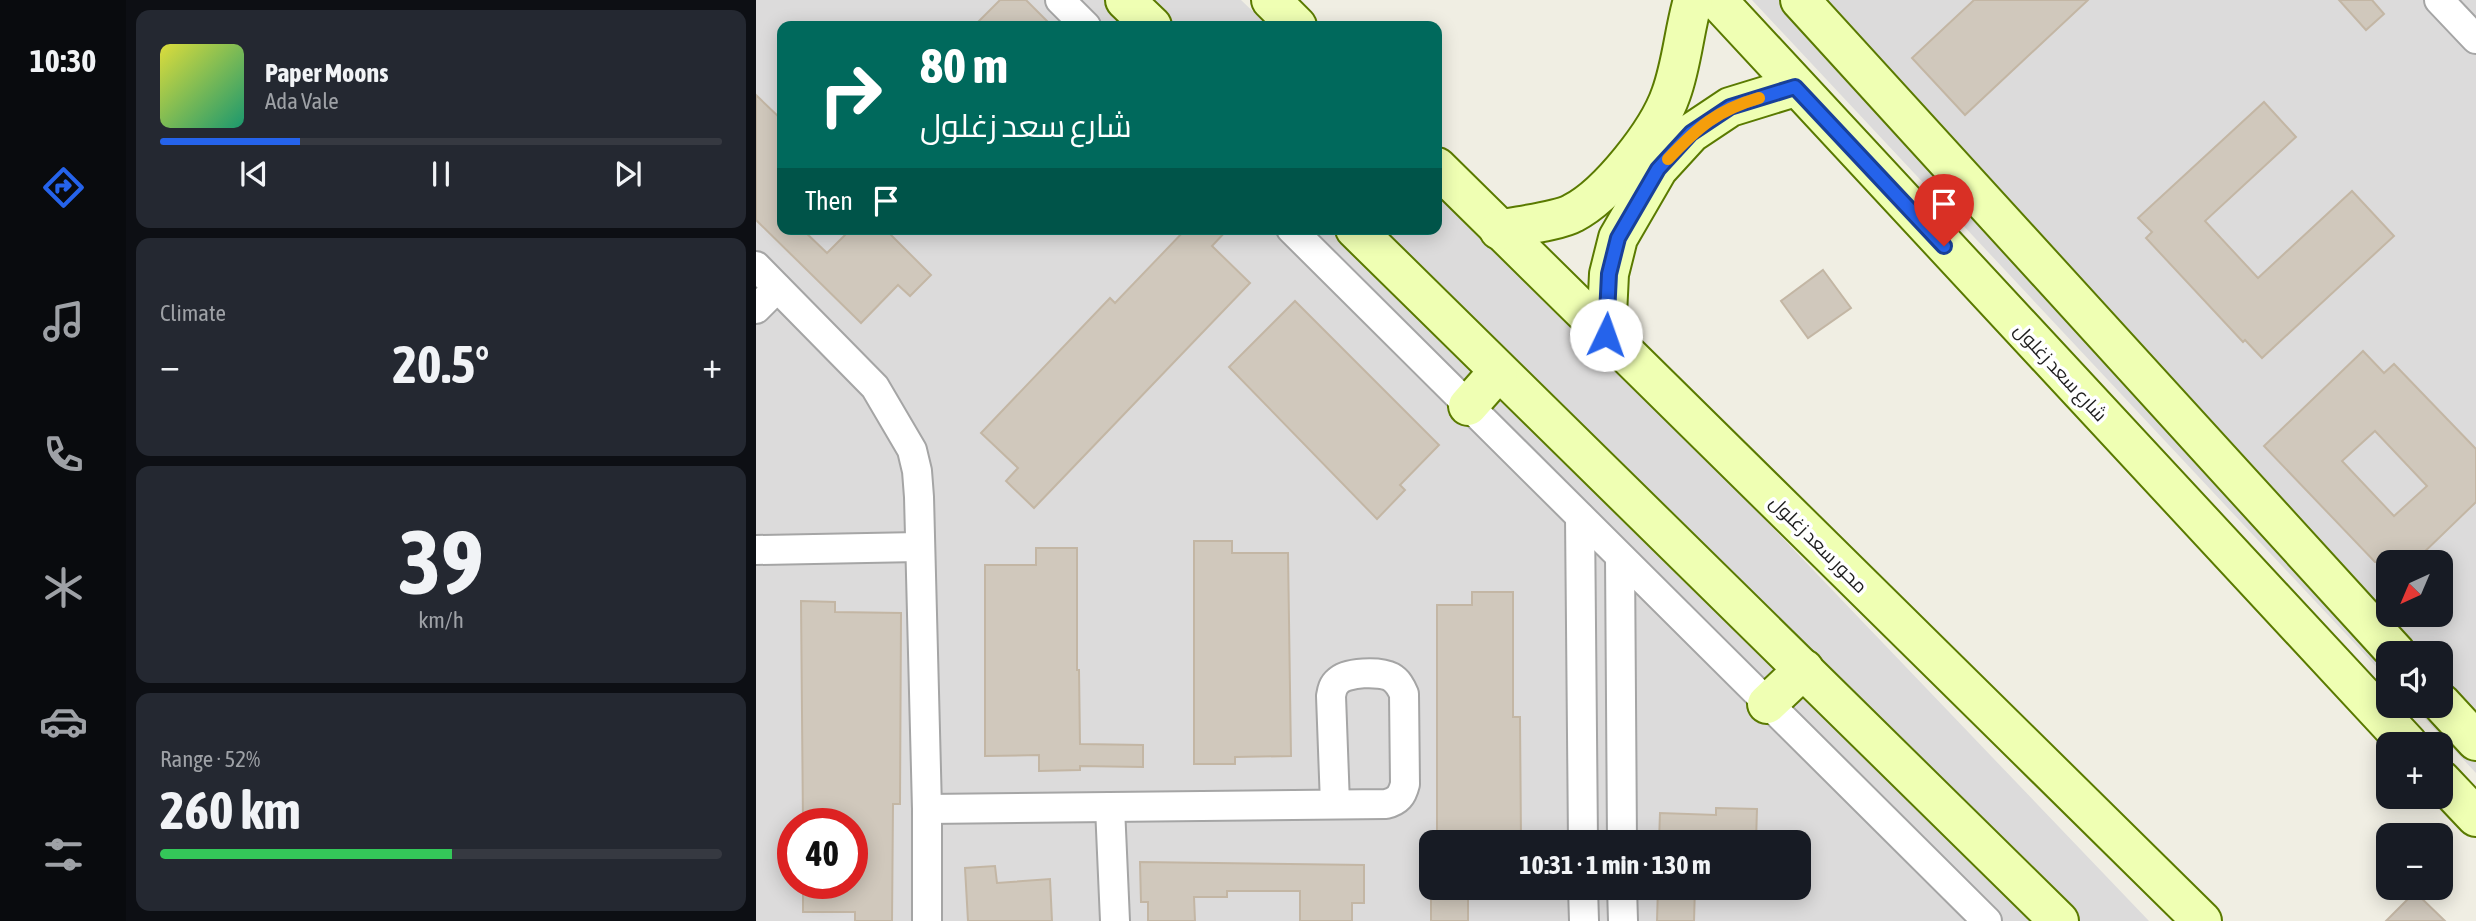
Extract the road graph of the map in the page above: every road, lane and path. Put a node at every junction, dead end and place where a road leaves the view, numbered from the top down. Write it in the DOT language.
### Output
graph roads {
  1 [pos="1060,0"];
  2 [pos="1125,0"];
  3 [pos="1271,0"];
  4 [pos="1693,0"];
  5 [pos="1717,0"];
  6 [pos="1800,0"];
  7 [pos="2439,0"];
  8 [pos="1081,21"];
  9 [pos="1147,21"];
  10 [pos="1292,21"];
  11 [pos="2476,39"];
  12 [pos="1795,87"];
  13 [pos="1442,172"];
  14 [pos="1499,230"];
  15 [pos="1297,235"];
  16 [pos="1361,235"];
  17 [pos="756,266"];
  18 [pos="777,288"];
  19 [pos="756,309"];
  20 [pos="1606,335"];
  21 [pos="1498,372"];
  22 [pos="1468,405"];
  23 [pos="1580,517"];
  24 [pos="919,547"];
  25 [pos="756,550"];
  26 [pos="1620,557"];
  27 [pos="2385,641"];
  28 [pos="1804,668"];
  29 [pos="1767,704"];
  30 [pos="2453,715"];
  31 [pos="2396,732"];
  32 [pos="2476,741"];
  33 [pos="1335,804"];
  34 [pos="1110,807"];
  35 [pos="927,809"];
  36 [pos="1583,830"];
  37 [pos="1622,830"];
  38 [pos="1583,900"];
  39 [pos="1622,900"];
  40 [pos="927,921"];
  41 [pos="1115,921"];
  42 [pos="1584,921"];
  43 [pos="1623,921"];
  44 [pos="1987,921"];
  45 [pos="2059,921"];
  46 [pos="2202,921"];
  1 -- 8 [label="street"];
  2 -- 9 [label="street"];
  3 -- 10 [label="street"];
  4 -- 14 [label="street"];
  5 -- 12 [label="street, شارع سعد زغلول"];
  6 -- 27 [label="street"];
  7 -- 11 [label="street"];
  12 -- 20 [label="street"];
  12 -- 31 [label="street, شارع سعد زغلول"];
  13 -- 14 [label="street, محور سعد زغلول"];
  14 -- 20 [label="street, محور سعد زغلول"];
  15 -- 22 [label="street"];
  16 -- 21 [label="street"];
  17 -- 18 [label="street"];
  18 -- 19 [label="street"];
  18 -- 24 [label="street"];
  20 -- 46 [label="street, محور سعد زغلول"];
  21 -- 22 [label="street"];
  21 -- 28 [label="street"];
  22 -- 23 [label="street"];
  23 -- 26 [label="street"];
  23 -- 36 [label="street"];
  24 -- 25 [label="street"];
  24 -- 35 [label="street"];
  26 -- 29 [label="street"];
  26 -- 37 [label="street"];
  28 -- 29 [label="street"];
  28 -- 45 [label="street"];
  29 -- 44 [label="street"];
  30 -- 32 [label="street"];
  33 -- 33 [label="street"];
  33 -- 34 [label="street"];
  34 -- 35 [label="street"];
  34 -- 41 [label="street"];
  35 -- 40 [label="street"];
  38 -- 42 [label="street"];
  39 -- 43 [label="street"];
}
